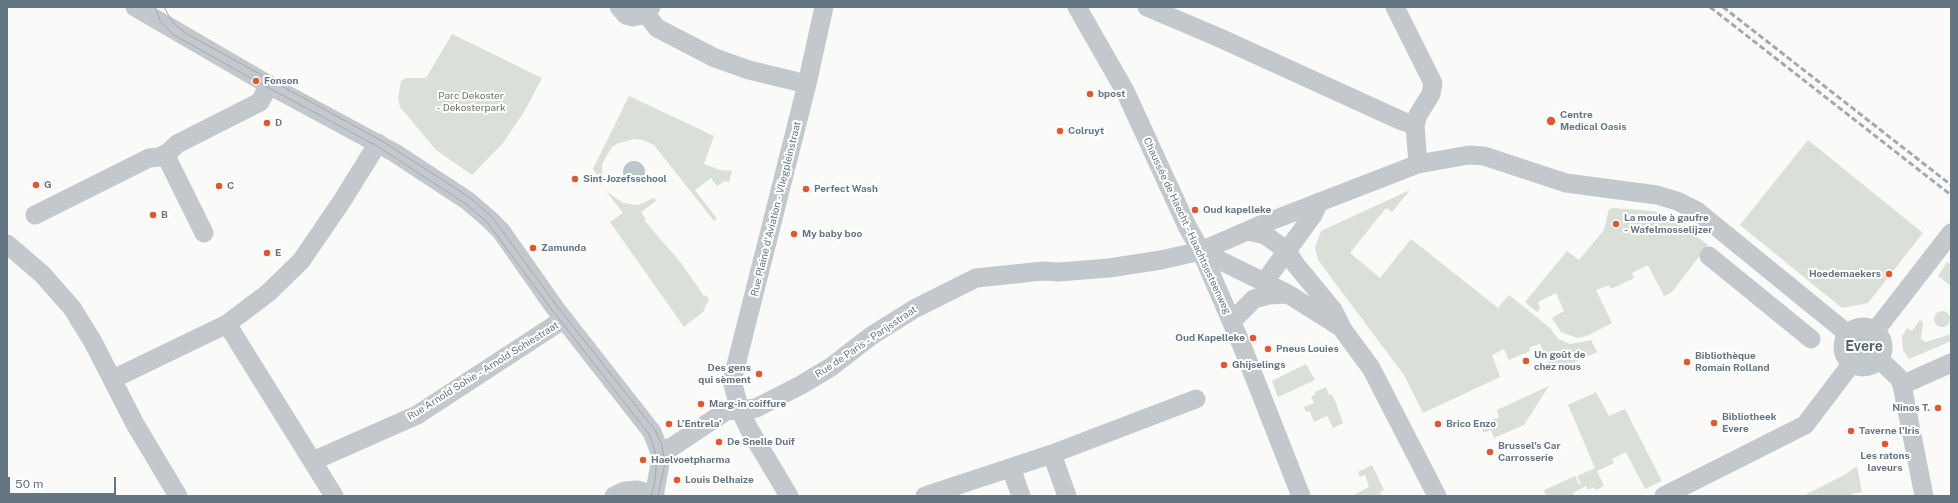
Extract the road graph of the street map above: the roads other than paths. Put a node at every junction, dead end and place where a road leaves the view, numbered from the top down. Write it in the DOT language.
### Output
graph roads {
  1 [pos="619,7"];
  2 [pos="824,7"];
  3 [pos="1077,7"];
  4 [pos="1147,7"];
  5 [pos="1395,7"];
  6 [pos="145,9"];
  7 [pos="648,10"];
  8 [pos="269,84"];
  9 [pos="807,84"];
  10 [pos="1415,125"];
  11 [pos="378,143"];
  12 [pos="165,154"];
  13 [pos="1418,164"];
  14 [pos="1319,202"];
  15 [pos="35,215"];
  16 [pos="1248,231"];
  17 [pos="204,233"];
  18 [pos="1951,233"];
  19 [pos="7,244"];
  20 [pos="1286,250"];
  21 [pos="1202,251"];
  22 [pos="1709,256"];
  23 [pos="1265,281"];
  24 [pos="1288,294"];
  25 [pos="564,319"];
  26 [pos="1232,321"];
  27 [pos="227,324"];
  28 [pos="1344,330"];
  29 [pos="1875,331"];
  30 [pos="1848,334"];
  31 [pos="1811,339"];
  32 [pos="1879,359"];
  33 [pos="1852,363"];
  34 [pos="1951,363"];
  35 [pos="113,379"];
  36 [pos="1902,385"];
  37 [pos="1196,399"];
  38 [pos="740,410"];
  39 [pos="659,450"];
  40 [pos="1052,454"];
  41 [pos="313,461"];
  42 [pos="1011,468"];
  43 [pos="655,495"];
  44 [pos="178,496"];
  45 [pos="334,496"];
  46 [pos="614,496"];
  47 [pos="789,496"];
  48 [pos="925,496"];
  49 [pos="1021,496"];
  50 [pos="1067,496"];
  51 [pos="1301,496"];
  52 [pos="1437,496"];
  53 [pos="1664,496"];
  54 [pos="1924,496"];
  1 -- 7 [label="street"];
  2 -- 9 [label="street, Rue Plaine d'Aviation - Vliegpleinstraat"];
  3 -- 21 [label="street, Chaussée de Haecht - Haachtsesteenweg"];
  4 -- 10 [label="street"];
  5 -- 10 [label="street"];
  6 -- 8 [label="street"];
  7 -- 9 [label="street"];
  8 -- 11 [label="street"];
  8 -- 12 [label="street"];
  9 -- 38 [label="street, Rue Plaine d'Aviation - Vliegpleinstraat"];
  10 -- 13 [label="street"];
  11 -- 25 [label="street"];
  11 -- 27 [label="street"];
  12 -- 15 [label="street"];
  12 -- 17 [label="street"];
  13 -- 14 [label="street, Rue de Paris - Parijsstraat"];
  13 -- 30 [label="street, Rue de Paris - Parijsstraat"];
  14 -- 16 [label="street, Rue de Paris - Parijsstraat"];
  14 -- 20 [label="street"];
  16 -- 20 [label="street"];
  16 -- 21 [label="street, Rue de Paris - Parijsstraat"];
  18 -- 29 [label="street"];
  19 -- 35 [label="street"];
  20 -- 23 [label="street"];
  20 -- 28 [label="street"];
  21 -- 23 [label="street"];
  21 -- 26 [label="street, Chaussée de Haecht - Haachtsesteenweg"];
  21 -- 38 [label="street, Rue de Paris - Parijsstraat"];
  22 -- 31 [label="street"];
  23 -- 24 [label="street"];
  24 -- 26 [label="street"];
  24 -- 28 [label="street"];
  25 -- 39 [label="street"];
  25 -- 41 [label="street, Rue Arnold Sohie - Arnold Sohiestraat"];
  26 -- 51 [label="street, Chaussée de Haecht - Haachtsesteenweg"];
  27 -- 35 [label="street"];
  27 -- 41 [label="street"];
  28 -- 52 [label="street"];
  29 -- 30 [label="street"];
  29 -- 32 [label="street"];
  30 -- 33 [label="street"];
  32 -- 33 [label="street"];
  32 -- 36 [label="street"];
  33 -- 53 [label="street"];
  34 -- 36 [label="street"];
  35 -- 44 [label="street"];
  36 -- 54 [label="street"];
  37 -- 40 [label="street"];
  38 -- 39 [label="street, Rue de Paris - Parijsstraat"];
  38 -- 47 [label="street, Rue Plaine d'Aviation - Vliegpleinstraat"];
  39 -- 43 [label="street"];
  40 -- 42 [label="street"];
  40 -- 50 [label="street"];
  41 -- 45 [label="street"];
  42 -- 48 [label="street"];
  42 -- 49 [label="street"];
  43 -- 46 [label="street"];
}
